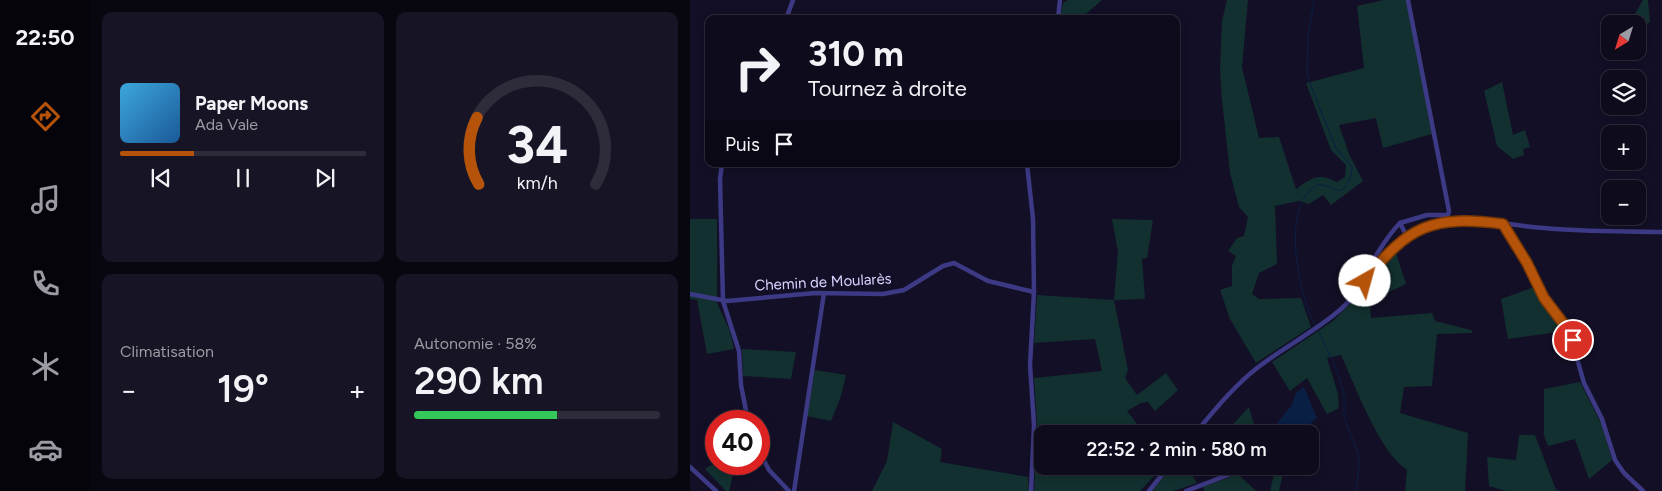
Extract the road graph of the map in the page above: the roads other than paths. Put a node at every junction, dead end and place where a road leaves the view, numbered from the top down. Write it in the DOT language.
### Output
graph roads {
  1 [pos="793,0"];
  2 [pos="1060,0"];
  3 [pos="1408,0"];
  4 [pos="787,15"];
  5 [pos="1058,15"];
  6 [pos="722,167"];
  7 [pos="1027,167"];
  8 [pos="1400,224"];
  9 [pos="1503,224"];
  10 [pos="1662,232"];
  11 [pos="1407,237"];
  12 [pos="1365,281"];
  13 [pos="1034,292"];
  14 [pos="824,293"];
  15 [pos="690,294"];
  16 [pos="722,301"];
  17 [pos="746,410"];
  18 [pos="1203,425"];
  19 [pos="690,467"];
  20 [pos="770,472"];
  21 [pos="1161,475"];
  22 [pos="1228,475"];
  23 [pos="716,491"];
  24 [pos="789,491"];
  25 [pos="794,491"];
  26 [pos="1031,491"];
  27 [pos="1148,491"];
  28 [pos="1186,491"];
  29 [pos="1643,491"];
  1 -- 4 [label="street"];
  2 -- 5 [label="street"];
  3 -- 8 [label="street"];
  6 -- 16 [label="street"];
  7 -- 13 [label="street"];
  8 -- 11 [label="street"];
  8 -- 12 [label="street"];
  9 -- 10 [label="street"];
  9 -- 11 [label="street"];
  9 -- 29 [label="street"];
  11 -- 12 [label="street"];
  12 -- 18 [label="street"];
  13 -- 14 [label="street, Chemin de Moularès"];
  13 -- 26 [label="street"];
  14 -- 16 [label="street, Chemin de Moularès"];
  14 -- 25 [label="street"];
  15 -- 16 [label="street, Chemin de Moularès"];
  16 -- 17 [label="street"];
  19 -- 23 [label="street"];
  20 -- 24 [label="street"];
  21 -- 27 [label="street"];
  22 -- 28 [label="street"];
}
